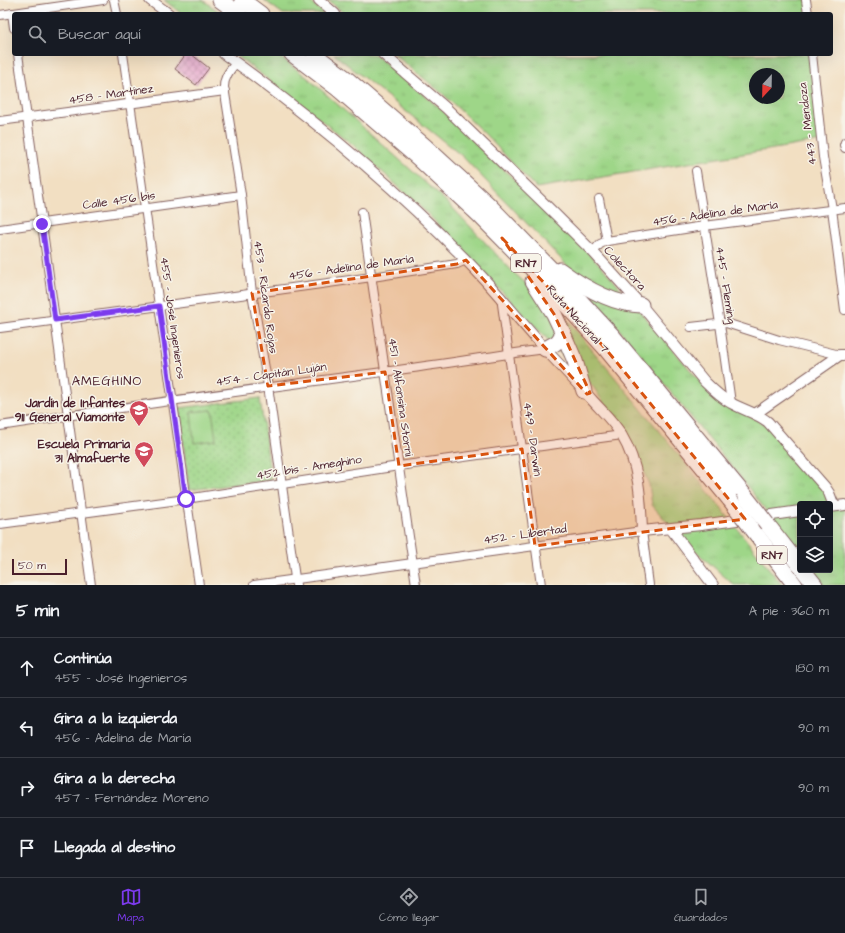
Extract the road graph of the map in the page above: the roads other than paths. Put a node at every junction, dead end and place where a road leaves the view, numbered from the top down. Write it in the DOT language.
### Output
graph roads {
  1 [pos="103,0"];
  2 [pos="114,0"];
  3 [pos="150,0"];
  4 [pos="220,0"];
  5 [pos="242,0"];
  6 [pos="319,0"];
  7 [pos="806,0"];
  8 [pos="19,12"];
  9 [pos="117,12"];
  10 [pos="167,12"];
  11 [pos="236,12"];
  12 [pos="258,12"];
  13 [pos="334,12"];
  14 [pos="808,12"];
  15 [pos="12,13"];
  16 [pos="0,15"];
  17 [pos="18,56"];
  18 [pos="123,56"];
  19 [pos="227,56"];
  20 [pos="295,56"];
  21 [pos="317,56"];
  22 [pos="385,56"];
  23 [pos="812,56"];
  24 [pos="236,63"];
  25 [pos="224,91"];
  26 [pos="130,103"];
  27 [pos="27,117"];
  28 [pos="0,121"];
  29 [pos="845,142"];
  30 [pos="845,148"];
  31 [pos="696,171"];
  32 [pos="240,195"];
  33 [pos="599,199"];
  34 [pos="845,208"];
  35 [pos="145,209"];
  36 [pos="832,209"];
  37 [pos="362,212"];
  38 [pos="42,224"];
  39 [pos="704,226"];
  40 [pos="0,229"];
  41 [pos="502,238"];
  42 [pos="606,241"];
  43 [pos="593,252"];
  44 [pos="536,253"];
  45 [pos="466,260"];
  46 [pos="372,277"];
  47 [pos="252,293"];
  48 [pos="501,297"];
  49 [pos="641,305"];
  50 [pos="159,306"];
  51 [pos="845,310"];
  52 [pos="55,320"];
  53 [pos="720,324"];
  54 [pos="691,327"];
  55 [pos="0,328"];
  56 [pos="563,333"];
  57 [pos="545,349"];
  58 [pos="509,353"];
  59 [pos="843,355"];
  60 [pos="385,372"];
  61 [pos="268,386"];
  62 [pos="584,391"];
  63 [pos="173,400"];
  64 [pos="731,403"];
  65 [pos="755,414"];
  66 [pos="68,415"];
  67 [pos="0,426"];
  68 [pos="622,435"];
  69 [pos="522,449"];
  70 [pos="399,466"];
  71 [pos="281,484"];
  72 [pos="186,499"];
  73 [pos="831,501"];
  74 [pos="845,505"];
  75 [pos="833,506"];
  76 [pos="797,511"];
  77 [pos="81,513"];
  78 [pos="0,524"];
  79 [pos="671,529"];
  80 [pos="642,531"];
  81 [pos="535,546"];
  82 [pos="797,562"];
  83 [pos="413,563"];
  84 [pos="805,573"];
  85 [pos="295,582"];
  86 [pos="91,585"];
  87 [pos="198,585"];
  88 [pos="254,585"];
  89 [pos="416,585"];
  90 [pos="541,585"];
  91 [pos="649,585"];
  92 [pos="714,585"];
  93 [pos="795,585"];
  94 [pos="815,585"];
  1 -- 8 [label="street"];
  2 -- 9 [label="street"];
  3 -- 10 [label="street"];
  4 -- 11 [label="highway"];
  5 -- 12 [label="highway"];
  6 -- 13 [label="street"];
  7 -- 14 [label="street"];
  15 -- 16 [label="street"];
  17 -- 27 [label="street"];
  18 -- 26 [label="street, 455 - José Ingenieros"];
  19 -- 24 [label="street"];
  20 -- 41 [label="highway, Ruta Nacional 7 / RN7"];
  21 -- 44 [label="highway, Ruta Nacional 7 / RN7"];
  22 -- 43 [label="street, Colectora"];
  23 -- 36 [label="street, 443 - Mendoza"];
  24 -- 25 [label="street, 453 - Ricardo Rojas"];
  24 -- 45 [label="street"];
  25 -- 26 [label="street, 458 - Martínez"];
  25 -- 32 [label="street, 453 - Ricardo Rojas"];
  26 -- 27 [label="street, 458 - Martínez"];
  26 -- 35 [label="street, 455 - José Ingenieros"];
  27 -- 28 [label="street, 458 - Martínez"];
  27 -- 38 [label="street"];
  29 -- 30 [label="street"];
  31 -- 39 [label="street, 445 - Fleming"];
  32 -- 35 [label="street, Calle 456 bis"];
  32 -- 47 [label="street, 453 - Ricardo Rojas"];
  33 -- 42 [label="street"];
  34 -- 36 [label="street, 456 - Adelina de María"];
  35 -- 38 [label="street, Calle 456 bis"];
  35 -- 50 [label="street, 455 - José Ingenieros"];
  36 -- 39 [label="street, 456 - Adelina de María"];
  36 -- 51 [label="street, 443 - Mendoza"];
  37 -- 46 [label="street, 451 - Alfonsina Storni"];
  38 -- 40 [label="street, Calle 456 bis"];
  38 -- 52 [label="street"];
  39 -- 42 [label="street, 456 - Adelina de María"];
  39 -- 53 [label="street, 445 - Fleming"];
  41 -- 56 [label="highway"];
  41 -- 93 [label="highway, Ruta Nacional 7 / RN7, bridge"];
  42 -- 43 [label="street"];
  43 -- 49 [label="street, Colectora"];
  44 -- 49 [label="highway"];
  44 -- 82 [label="highway, Ruta Nacional 7 / RN7, bridge"];
  45 -- 46 [label="street, 456 - Adelina de María"];
  45 -- 48 [label="street"];
  46 -- 47 [label="street, 456 - Adelina de María"];
  46 -- 60 [label="street, 451 - Alfonsina Storni"];
  47 -- 50 [label="street, 456 - Adelina de María"];
  47 -- 61 [label="street, 453 - Ricardo Rojas"];
  48 -- 57 [label="street"];
  48 -- 58 [label="street, 449 - Darwin"];
  49 -- 64 [label="street, Colectora"];
  50 -- 52 [label="street, 456 - Adelina de María"];
  50 -- 63 [label="street, 455 - José Ingenieros"];
  52 -- 55 [label="street, 456 - Adelina de María"];
  52 -- 66 [label="street"];
  53 -- 54 [label="street"];
  53 -- 59 [label="street"];
  53 -- 64 [label="street, 445 - Fleming"];
  56 -- 57 [label="highway"];
  56 -- 62 [label="highway"];
  57 -- 58 [label="street, 454 - Capitán Luján"];
  57 -- 62 [label="street"];
  58 -- 60 [label="street, 454 - Capitán Luján"];
  58 -- 69 [label="street, 449 - Darwin"];
  59 -- 65 [label="street"];
  60 -- 61 [label="street, 454 - Capitán Luján"];
  60 -- 70 [label="street, 451 - Alfonsina Storni"];
  61 -- 63 [label="street, 454 - Capitán Luján"];
  61 -- 71 [label="street, 453 - Ricardo Rojas"];
  62 -- 68 [label="street"];
  63 -- 66 [label="street, 454 - Capitán Luján"];
  63 -- 72 [label="street, 455 - José Ingenieros"];
  64 -- 65 [label="street, Colectora"];
  65 -- 73 [label="street, Colectora"];
  66 -- 67 [label="street, 454 - Capitán Luján"];
  66 -- 77 [label="street"];
  68 -- 69 [label="street, 452 bis - Ameghino"];
  68 -- 80 [label="street"];
  69 -- 70 [label="street, 452 bis - Ameghino"];
  69 -- 81 [label="street, 449 - Darwin"];
  70 -- 71 [label="street, 452 bis - Ameghino"];
  70 -- 83 [label="street, 451 - Alfonsina Storni"];
  71 -- 72 [label="street, 452 bis - Ameghino"];
  71 -- 85 [label="street, 453 - Ricardo Rojas"];
  72 -- 77 [label="street, 452 bis - Ameghino"];
  72 -- 87 [label="street, 455 - José Ingenieros"];
  74 -- 75 [label="street"];
  76 -- 79 [label="street, 452 - Libertad"];
  77 -- 78 [label="street, 452 bis - Ameghino"];
  77 -- 86 [label="street"];
  79 -- 80 [label="street, 452 - Libertad"];
  79 -- 92 [label="street"];
  80 -- 81 [label="street, 452 - Libertad"];
  80 -- 91 [label="street"];
  81 -- 83 [label="street, 452 - Libertad"];
  81 -- 90 [label="street, 449 - Darwin"];
  83 -- 85 [label="street, 452 - Libertad"];
  83 -- 89 [label="street, 451 - Alfonsina Storni"];
  84 -- 94 [label="highway, RN7"];
  85 -- 88 [label="street, 452 - Libertad"];
}
